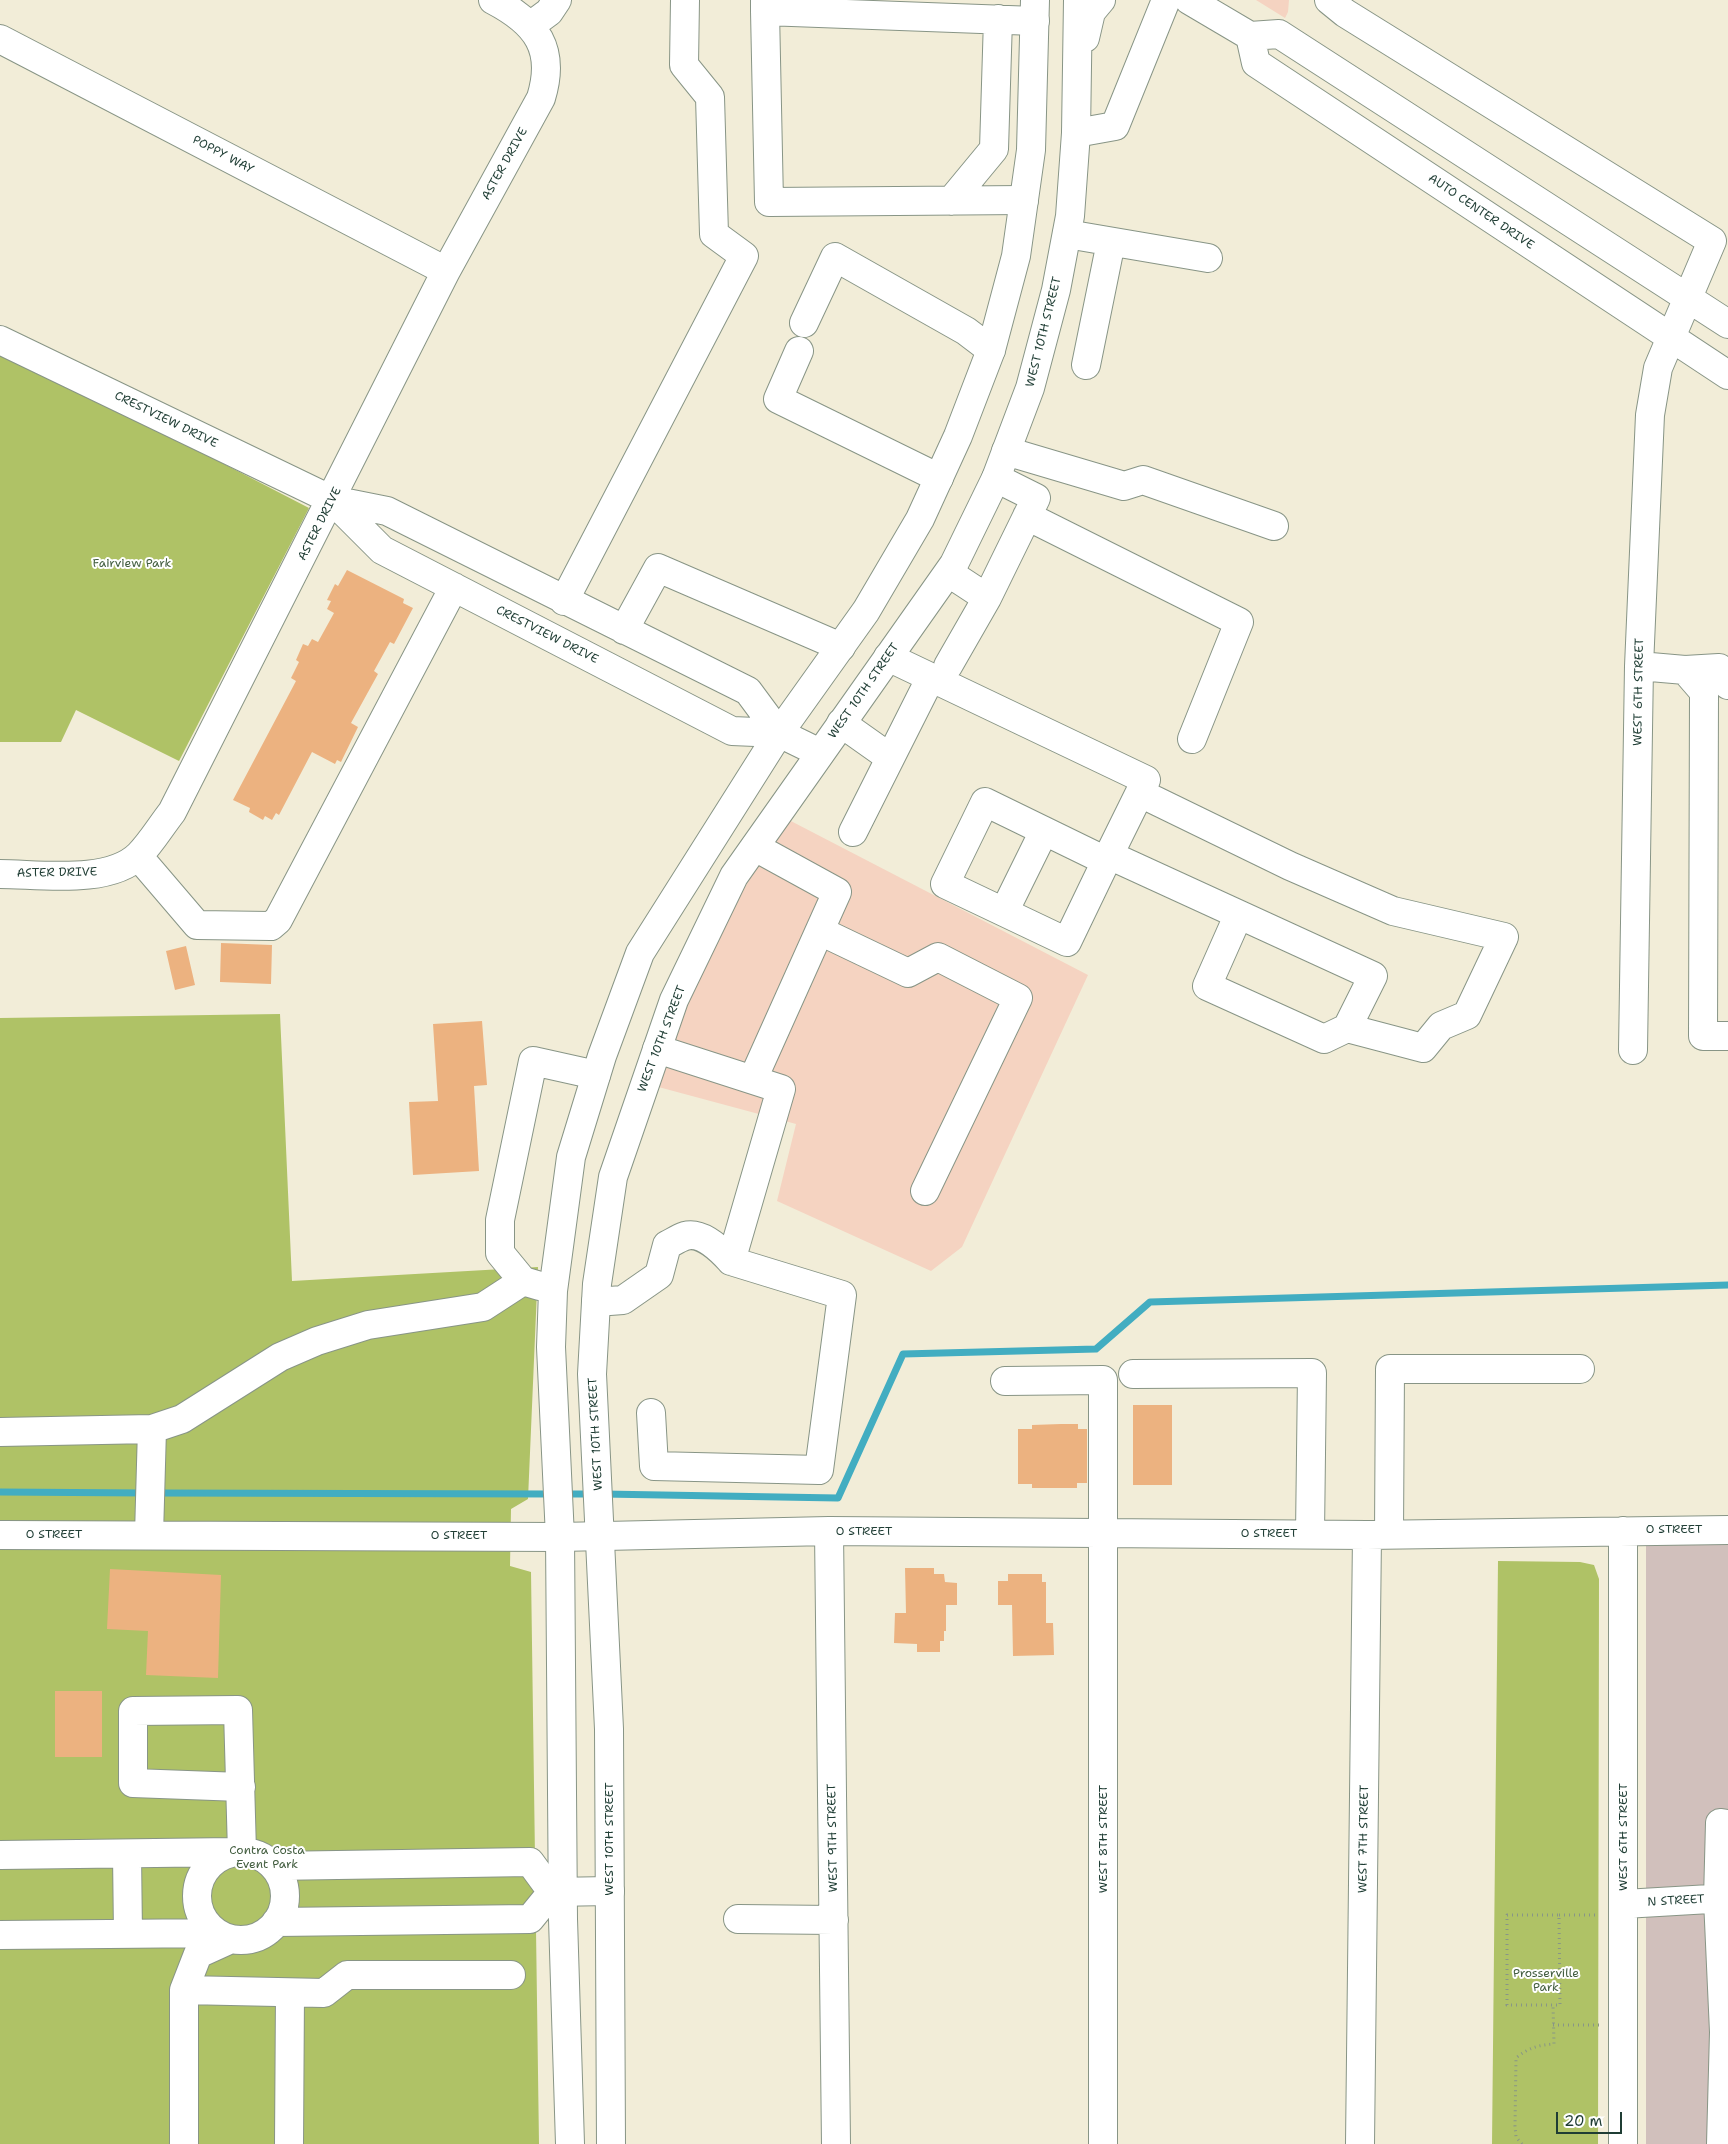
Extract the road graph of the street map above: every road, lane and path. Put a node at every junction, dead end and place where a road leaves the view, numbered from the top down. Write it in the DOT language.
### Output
graph roads {
  1 [pos="493,0"];
  2 [pos="557,0"];
  3 [pos="685,0"];
  4 [pos="1078,0"];
  5 [pos="1101,0"];
  6 [pos="1166,0"];
  7 [pos="1329,0"];
  8 [pos="1198,2"];
  9 [pos="765,5"];
  10 [pos="928,8"];
  11 [pos="1035,10"];
  12 [pos="998,19"];
  13 [pos="530,26"];
  14 [pos="1250,36"];
  15 [pos="0,39"];
  16 [pos="1077,69"];
  17 [pos="1076,133"];
  18 [pos="1024,200"];
  19 [pos="952,201"];
  20 [pos="1067,234"];
  21 [pos="1111,242"];
  22 [pos="1208,258"];
  23 [pos="446,272"];
  24 [pos="1690,298"];
  25 [pos="804,323"];
  26 [pos="1728,324"];
  27 [pos="1670,337"];
  28 [pos="0,340"];
  29 [pos="991,350"];
  30 [pos="798,351"];
  31 [pos="1086,365"];
  32 [pos="1728,375"];
  33 [pos="1006,451"];
  34 [pos="939,478"];
  35 [pos="996,478"];
  36 [pos="332,500"];
  37 [pos="1027,516"];
  38 [pos="1274,526"];
  39 [pos="948,572"];
  40 [pos="454,587"];
  41 [pos="987,598"];
  42 [pos="564,601"];
  43 [pos="624,630"];
  44 [pos="841,647"];
  45 [pos="888,657"];
  46 [pos="1639,666"];
  47 [pos="1686,670"];
  48 [pos="939,671"];
  49 [pos="1728,685"];
  50 [pos="841,723"];
  51 [pos="780,733"];
  52 [pos="1192,739"];
  53 [pos="820,753"];
  54 [pos="889,757"];
  55 [pos="1140,792"];
  56 [pos="1044,831"];
  57 [pos="853,832"];
  58 [pos="755,847"];
  59 [pos="138,856"];
  60 [pos="1107,858"];
  61 [pos="0,874"];
  62 [pos="1004,912"];
  63 [pos="1238,916"];
  64 [pos="820,931"];
  65 [pos="1347,1028"];
  66 [pos="1728,1036"];
  67 [pos="656,1049"];
  68 [pos="1634,1050"];
  69 [pos="596,1075"];
  70 [pos="753,1079"];
  71 [pos="925,1191"];
  72 [pos="731,1261"];
  73 [pos="523,1281"];
  74 [pos="553,1291"];
  75 [pos="596,1302"];
  76 [pos="1580,1369"];
  77 [pos="1133,1374"];
  78 [pos="1005,1381"];
  79 [pos="651,1413"];
  80 [pos="152,1429"];
  81 [pos="0,1432"];
  82 [pos="1728,1530"];
  83 [pos="829,1531"];
  84 [pos="1623,1531"];
  85 [pos="1104,1534"];
  86 [pos="1310,1534"];
  87 [pos="1378,1534"];
  88 [pos="0,1535"];
  89 [pos="149,1535"];
  90 [pos="601,1535"];
  91 [pos="560,1536"];
  92 [pos="241,1787"];
  93 [pos="1728,1824"];
  94 [pos="238,1852"];
  95 [pos="127,1854"];
  96 [pos="0,1855"];
  97 [pos="273,1866"];
  98 [pos="610,1891"];
  99 [pos="557,1892"];
  100 [pos="1723,1899"];
  101 [pos="1614,1910"];
  102 [pos="1559,1915"];
  103 [pos="738,1919"];
  104 [pos="834,1920"];
  105 [pos="276,1922"];
  106 [pos="128,1934"];
  107 [pos="0,1935"];
  108 [pos="224,1936"];
  109 [pos="511,1975"];
  110 [pos="184,1990"];
  111 [pos="290,1993"];
  112 [pos="1553,2005"];
  113 [pos="1605,2025"];
  114 [pos="1553,2026"];
  115 [pos="1726,2032"];
  116 [pos="184,2144"];
  117 [pos="290,2144"];
  118 [pos="570,2144"];
  119 [pos="611,2144"];
  120 [pos="836,2144"];
  121 [pos="1103,2144"];
  122 [pos="1360,2144"];
  123 [pos="1522,2144"];
  124 [pos="1623,2144"];
  125 [pos="1721,2144"];
  1 -- 13 [label="street"];
  2 -- 13 [label="street"];
  3 -- 42 [label="street"];
  4 -- 16 [label="street, WEST 10TH STREET"];
  5 -- 16 [label="street"];
  6 -- 17 [label="street"];
  7 -- 24 [label="street, WEST 6TH STREET"];
  8 -- 14 [label="street"];
  9 -- 10 [label="street"];
  9 -- 19 [label="street"];
  10 -- 12 [label="street"];
  11 -- 12 [label="street"];
  11 -- 18 [label="street"];
  12 -- 19 [label="street"];
  13 -- 23 [label="street, ASTER DRIVE"];
  14 -- 24 [label="street"];
  14 -- 27 [label="street, AUTO CENTER DRIVE"];
  15 -- 23 [label="street, POPPY WAY"];
  16 -- 17 [label="street, WEST 10TH STREET"];
  17 -- 20 [label="street, WEST 10TH STREET"];
  18 -- 19 [label="street"];
  18 -- 29 [label="street"];
  20 -- 21 [label="street"];
  20 -- 33 [label="street, WEST 10TH STREET"];
  21 -- 22 [label="street"];
  21 -- 31 [label="street"];
  23 -- 36 [label="street, ASTER DRIVE"];
  24 -- 26 [label="street"];
  24 -- 27 [label="street, WEST 6TH STREET"];
  25 -- 29 [label="street"];
  27 -- 32 [label="street, AUTO CENTER DRIVE"];
  27 -- 46 [label="street, WEST 6TH STREET"];
  28 -- 36 [label="street, CRESTVIEW DRIVE"];
  29 -- 34 [label="street"];
  30 -- 34 [label="street"];
  33 -- 35 [label="street, WEST 10TH STREET"];
  33 -- 38 [label="street"];
  34 -- 44 [label="street"];
  35 -- 37 [label="street"];
  35 -- 39 [label="street, WEST 10TH STREET"];
  36 -- 40 [label="street, CRESTVIEW DRIVE"];
  36 -- 42 [label="street, CRESTVIEW DRIVE"];
  36 -- 59 [label="street, ASTER DRIVE"];
  37 -- 41 [label="street"];
  37 -- 52 [label="street"];
  39 -- 41 [label="street"];
  39 -- 45 [label="street, WEST 10TH STREET"];
  40 -- 51 [label="street, CRESTVIEW DRIVE"];
  40 -- 59 [label="street"];
  41 -- 48 [label="street"];
  42 -- 43 [label="street, CRESTVIEW DRIVE"];
  43 -- 44 [label="street"];
  43 -- 51 [label="street, CRESTVIEW DRIVE"];
  44 -- 51 [label="street"];
  45 -- 48 [label="street"];
  45 -- 50 [label="street, WEST 10TH STREET"];
  46 -- 47 [label="street"];
  46 -- 68 [label="street, WEST 6TH STREET"];
  47 -- 49 [label="street"];
  47 -- 66 [label="street"];
  48 -- 54 [label="street"];
  48 -- 55 [label="street"];
  50 -- 53 [label="street, WEST 10TH STREET"];
  50 -- 54 [label="street"];
  51 -- 53 [label="street, CRESTVIEW DRIVE"];
  51 -- 69 [label="street"];
  53 -- 58 [label="street, WEST 10TH STREET"];
  54 -- 57 [label="street"];
  55 -- 60 [label="street"];
  55 -- 65 [label="street"];
  56 -- 60 [label="street"];
  56 -- 62 [label="street"];
  56 -- 62 [label="street"];
  58 -- 64 [label="street"];
  58 -- 67 [label="street, WEST 10TH STREET"];
  59 -- 61 [label="street, ASTER DRIVE"];
  60 -- 62 [label="street"];
  60 -- 63 [label="street"];
  63 -- 65 [label="street"];
  63 -- 65 [label="street"];
  64 -- 70 [label="street"];
  64 -- 71 [label="street"];
  67 -- 70 [label="street"];
  67 -- 75 [label="street, WEST 10TH STREET"];
  69 -- 73 [label="street"];
  69 -- 74 [label="street"];
  70 -- 72 [label="street"];
  72 -- 75 [label="street"];
  72 -- 79 [label="street"];
  73 -- 74 [label="street"];
  73 -- 80 [label="street"];
  74 -- 91 [label="street"];
  75 -- 90 [label="street, WEST 10TH STREET"];
  76 -- 87 [label="street, WEST 7TH STREET"];
  77 -- 86 [label="street"];
  78 -- 85 [label="street, WEST 8TH STREET"];
  80 -- 81 [label="street"];
  80 -- 89 [label="street"];
  82 -- 84 [label="street, O STREET"];
  83 -- 85 [label="street, O STREET"];
  83 -- 90 [label="street, O STREET"];
  83 -- 104 [label="street, WEST 9TH STREET"];
  84 -- 87 [label="street, O STREET"];
  84 -- 101 [label="street, WEST 6TH STREET"];
  85 -- 86 [label="street, O STREET"];
  85 -- 121 [label="street, WEST 8TH STREET"];
  86 -- 87 [label="street, O STREET"];
  87 -- 122 [label="street, WEST 7TH STREET"];
  88 -- 89 [label="street, O STREET"];
  89 -- 91 [label="street, O STREET"];
  90 -- 91 [label="street, O STREET"];
  90 -- 98 [label="street, WEST 10TH STREET"];
  91 -- 99 [label="street"];
  92 -- 92 [label="street"];
  92 -- 94 [label="street"];
  93 -- 100 [label="street"];
  94 -- 95 [label="street"];
  94 -- 97 [label="street"];
  94 -- 108 [label="street"];
  95 -- 96 [label="street"];
  95 -- 106 [label="street"];
  97 -- 99 [label="street"];
  97 -- 105 [label="street"];
  98 -- 99 [label="street"];
  98 -- 119 [label="street, WEST 10TH STREET"];
  99 -- 105 [label="street"];
  99 -- 118 [label="street"];
  100 -- 101 [label="street, N STREET"];
  100 -- 115 [label="street"];
  101 -- 102 [label="path"];
  101 -- 124 [label="street, WEST 6TH STREET"];
  102 -- 112 [label="path"];
  102 -- 112 [label="path"];
  103 -- 104 [label="street"];
  104 -- 120 [label="street, WEST 9TH STREET"];
  105 -- 108 [label="street"];
  106 -- 107 [label="street"];
  106 -- 108 [label="street"];
  108 -- 110 [label="street"];
  109 -- 111 [label="street"];
  110 -- 111 [label="street"];
  110 -- 116 [label="street"];
  111 -- 117 [label="street"];
  112 -- 114 [label="path"];
  113 -- 114 [label="path"];
  114 -- 123 [label="path"];
  115 -- 125 [label="street"];
}
